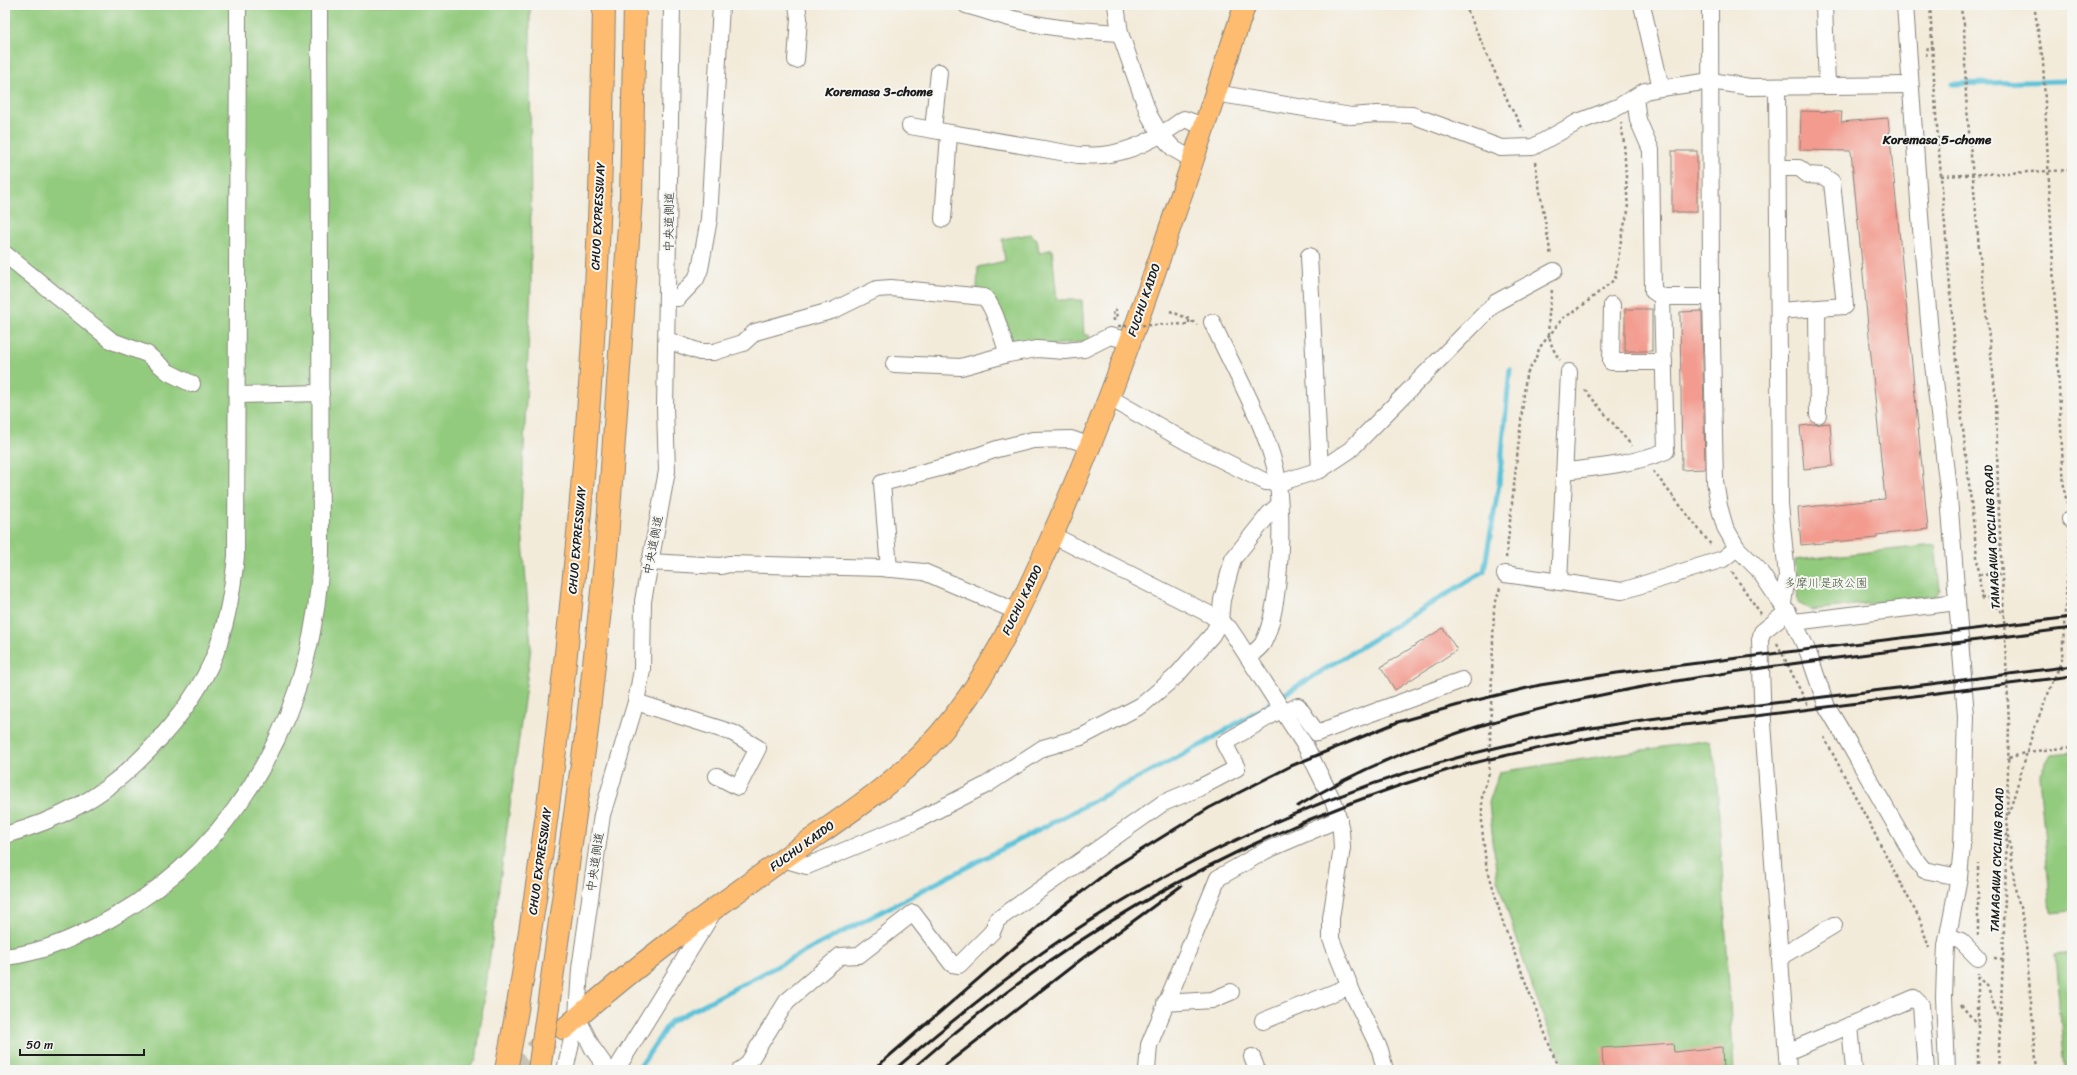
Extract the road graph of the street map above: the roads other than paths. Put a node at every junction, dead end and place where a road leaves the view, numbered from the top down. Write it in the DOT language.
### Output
graph roads {
  1 [pos="238,5"];
  2 [pos="319,5"];
  3 [pos="604,5"];
  4 [pos="635,5"];
  5 [pos="672,5"];
  6 [pos="721,5"];
  7 [pos="797,5"];
  8 [pos="966,5"];
  9 [pos="1116,5"];
  10 [pos="1245,5"];
  11 [pos="1642,5"];
  12 [pos="1710,5"];
  13 [pos="1824,5"];
  14 [pos="1905,5"];
  15 [pos="1120,33"];
  16 [pos="796,60"];
  17 [pos="939,72"];
  18 [pos="1711,81"];
  19 [pos="1827,85"];
  20 [pos="1910,85"];
  21 [pos="1777,87"];
  22 [pos="1662,88"];
  23 [pos="1216,93"];
  24 [pos="1635,98"];
  25 [pos="910,126"];
  26 [pos="1204,126"];
  27 [pos="933,129"];
  28 [pos="949,134"];
  29 [pos="1160,134"];
  30 [pos="1193,160"];
  31 [pos="1778,168"];
  32 [pos="943,219"];
  33 [pos="5,254"];
  34 [pos="1309,256"];
  35 [pos="1554,271"];
  36 [pos="667,297"];
  37 [pos="1662,297"];
  38 [pos="1711,297"];
  39 [pos="1612,305"];
  40 [pos="1817,309"];
  41 [pos="1778,312"];
  42 [pos="1212,322"];
  43 [pos="667,340"];
  44 [pos="1130,341"];
  45 [pos="1008,354"];
  46 [pos="1664,362"];
  47 [pos="894,364"];
  48 [pos="1569,372"];
  49 [pos="192,384"];
  50 [pos="321,393"];
  51 [pos="237,395"];
  52 [pos="1110,398"];
  53 [pos="1818,415"];
  54 [pos="1091,446"];
  55 [pos="1320,470"];
  56 [pos="1566,471"];
  57 [pos="1279,483"];
  58 [pos="1279,505"];
  59 [pos="1052,535"];
  60 [pos="1738,548"];
  61 [pos="649,562"];
  62 [pos="889,569"];
  63 [pos="1505,574"];
  64 [pos="1559,582"];
  65 [pos="1957,602"];
  66 [pos="1018,612"];
  67 [pos="1788,612"];
  68 [pos="1220,621"];
  69 [pos="1248,657"];
  70 [pos="1462,680"];
  71 [pos="636,702"];
  72 [pos="1279,706"];
  73 [pos="717,776"];
  74 [pos="1339,819"];
  75 [pos="5,836"];
  76 [pos="783,859"];
  77 [pos="1959,877"];
  78 [pos="714,910"];
  79 [pos="1834,925"];
  80 [pos="1948,936"];
  81 [pos="1780,956"];
  82 [pos="5,957"];
  83 [pos="1978,958"];
  84 [pos="1350,986"];
  85 [pos="1231,992"];
  86 [pos="1165,1003"];
  87 [pos="1263,1021"];
  88 [pos="571,1023"];
  89 [pos="1850,1025"];
  90 [pos="1787,1052"];
  91 [pos="506,1070"];
  92 [pos="539,1070"];
  93 [pos="566,1070"];
  94 [pos="608,1070"];
  95 [pos="616,1070"];
  96 [pos="740,1070"];
  97 [pos="1147,1070"];
  98 [pos="1385,1070"];
  99 [pos="1788,1070"];
  100 [pos="1854,1070"];
  101 [pos="1926,1070"];
  102 [pos="1947,1070"];
  1 -- 51 [label="street"];
  2 -- 50 [label="street"];
  3 -- 91 [label="highway, CHUO EXPRESSWAY"];
  4 -- 92 [label="highway, bridge"];
  5 -- 36 [label="street, 中央道側道"];
  6 -- 36 [label="street"];
  7 -- 16 [label="street"];
  8 -- 15 [label="street"];
  9 -- 15 [label="street"];
  10 -- 23 [label="main road, FUCHU KAIDO"];
  11 -- 22 [label="street"];
  12 -- 18 [label="street"];
  13 -- 19 [label="street"];
  14 -- 20 [label="street"];
  15 -- 29 [label="street"];
  17 -- 27 [label="street"];
  18 -- 21 [label="street"];
  18 -- 22 [label="street"];
  18 -- 38 [label="street"];
  19 -- 20 [label="street"];
  19 -- 21 [label="street"];
  20 -- 65 [label="street"];
  21 -- 31 [label="street"];
  22 -- 24 [label="street"];
  23 -- 24 [label="street"];
  23 -- 26 [label="main road, FUCHU KAIDO"];
  24 -- 37 [label="street"];
  25 -- 27 [label="street"];
  26 -- 29 [label="street"];
  26 -- 30 [label="main road, FUCHU KAIDO"];
  27 -- 28 [label="street"];
  28 -- 29 [label="street"];
  28 -- 32 [label="street"];
  29 -- 30 [label="street"];
  30 -- 44 [label="main road, FUCHU KAIDO"];
  31 -- 40 [label="street"];
  31 -- 41 [label="street"];
  33 -- 49 [label="street"];
  34 -- 55 [label="street"];
  35 -- 55 [label="street"];
  36 -- 43 [label="street, 中央道側道"];
  37 -- 38 [label="street"];
  37 -- 46 [label="street"];
  38 -- 60 [label="street"];
  39 -- 46 [label="street"];
  40 -- 41 [label="street"];
  40 -- 53 [label="street"];
  41 -- 67 [label="street"];
  42 -- 57 [label="street"];
  43 -- 45 [label="street"];
  43 -- 61 [label="street, 中央道側道"];
  44 -- 45 [label="street"];
  44 -- 52 [label="main road, FUCHU KAIDO"];
  45 -- 47 [label="street"];
  46 -- 56 [label="street"];
  48 -- 56 [label="street"];
  50 -- 51 [label="street"];
  50 -- 82 [label="street"];
  51 -- 75 [label="street"];
  52 -- 54 [label="main road, FUCHU KAIDO"];
  52 -- 57 [label="street"];
  54 -- 59 [label="main road, FUCHU KAIDO"];
  54 -- 62 [label="street"];
  55 -- 57 [label="street"];
  56 -- 64 [label="street"];
  57 -- 58 [label="street"];
  58 -- 68 [label="street"];
  58 -- 69 [label="street"];
  59 -- 66 [label="main road, FUCHU KAIDO"];
  59 -- 68 [label="street"];
  60 -- 64 [label="street"];
  60 -- 67 [label="street"];
  61 -- 62 [label="street"];
  61 -- 71 [label="street, 中央道側道"];
  62 -- 66 [label="street"];
  63 -- 64 [label="street"];
  65 -- 67 [label="street"];
  65 -- 77 [label="street"];
  66 -- 76 [label="main road, FUCHU KAIDO"];
  67 -- 77 [label="street"];
  67 -- 81 [label="street"];
  68 -- 69 [label="street"];
  68 -- 76 [label="street"];
  69 -- 72 [label="street"];
  70 -- 72 [label="street"];
  71 -- 73 [label="street"];
  71 -- 88 [label="street, 中央道側道"];
  72 -- 74 [label="street"];
  72 -- 96 [label="street"];
  74 -- 84 [label="street"];
  74 -- 86 [label="street"];
  76 -- 78 [label="main road, FUCHU KAIDO"];
  77 -- 80 [label="street"];
  78 -- 88 [label="main road, FUCHU KAIDO"];
  78 -- 95 [label="street"];
  79 -- 81 [label="street"];
  80 -- 83 [label="street"];
  80 -- 102 [label="street"];
  81 -- 90 [label="street"];
  84 -- 87 [label="street"];
  84 -- 98 [label="street"];
  85 -- 86 [label="street"];
  86 -- 97 [label="street"];
  88 -- 93 [label="street, 中央道側道"];
  88 -- 94 [label="street"];
  89 -- 90 [label="street"];
  89 -- 100 [label="street"];
  89 -- 101 [label="street"];
  90 -- 99 [label="street"];
}
